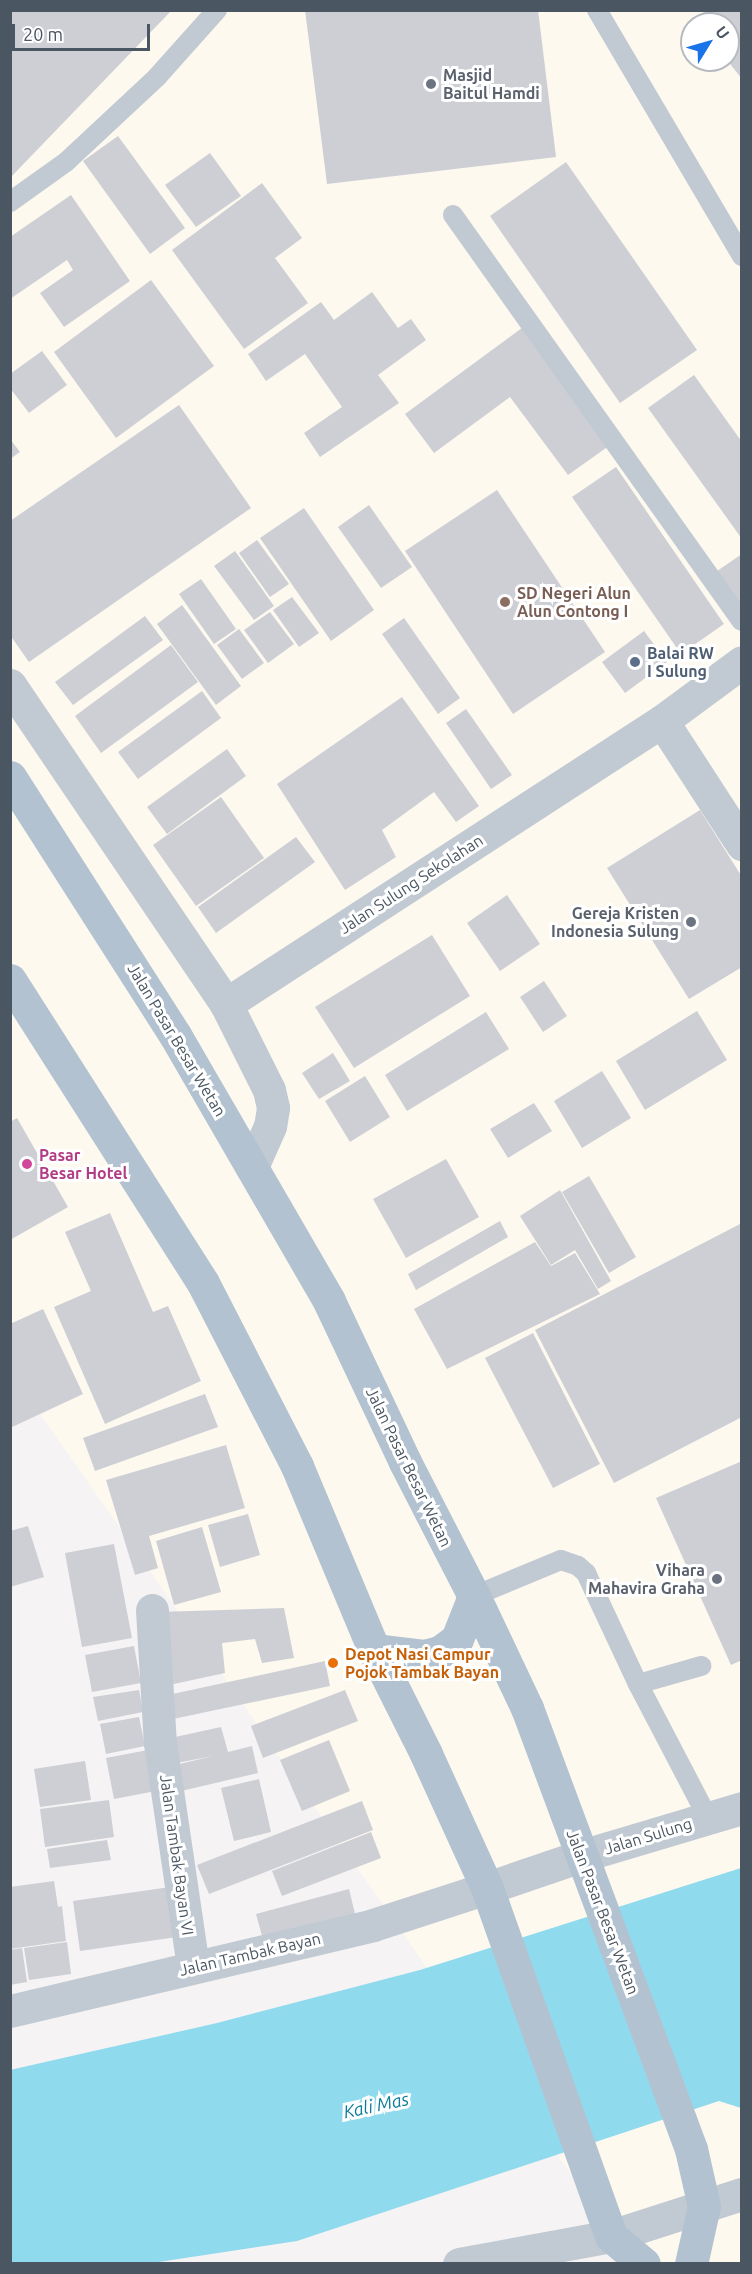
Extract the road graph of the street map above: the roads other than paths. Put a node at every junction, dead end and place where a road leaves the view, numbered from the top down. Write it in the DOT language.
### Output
graph roads {
  1 [pos="217,10"];
  2 [pos="597,10"];
  3 [pos="10,202"];
  4 [pos="453,215"];
  5 [pos="741,256"];
  6 [pos="741,621"];
  7 [pos="741,662"];
  8 [pos="10,685"];
  9 [pos="662,721"];
  10 [pos="10,777"];
  11 [pos="741,844"];
  12 [pos="10,980"];
  13 [pos="226,1004"];
  14 [pos="252,1167"];
  15 [pos="474,1596"];
  16 [pos="152,1610"];
  17 [pos="374,1650"];
  18 [pos="701,1666"];
  19 [pos="638,1684"];
  20 [pos="741,1808"];
  21 [pos="708,1818"];
  22 [pos="581,1856"];
  23 [pos="487,1888"];
  24 [pos="193,1966"];
  25 [pos="10,2011"];
  26 [pos="741,2194"];
  27 [pos="704,2206"];
  28 [pos="611,2236"];
  29 [pos="459,2264"];
  30 [pos="644,2264"];
  31 [pos="691,2264"];
  1 -- 3 [label="lane"];
  2 -- 5 [label="lane"];
  4 -- 6 [label="lane"];
  7 -- 9 [label="street, Jalan Sulung Sekolahan"];
  8 -- 13 [label="street"];
  9 -- 11 [label="street"];
  9 -- 13 [label="street, Jalan Sulung Sekolahan"];
  10 -- 14 [label="main road, Jalan Pasar Besar Wetan"];
  12 -- 17 [label="main road"];
  13 -- 14 [label="street"];
  14 -- 15 [label="main road, Jalan Pasar Besar Wetan"];
  15 -- 17 [label="main road"];
  15 -- 19 [label="lane"];
  15 -- 22 [label="main road, Jalan Pasar Besar Wetan"];
  16 -- 24 [label="street, Jalan Tambak Bayan VI"];
  17 -- 23 [label="main road"];
  18 -- 19 [label="lane"];
  19 -- 21 [label="lane"];
  20 -- 21 [label="street, Jalan Sulung"];
  21 -- 22 [label="street, Jalan Sulung"];
  22 -- 23 [label="street, Jalan Sulung"];
  22 -- 27 [label="main road, Jalan Pasar Besar Wetan"];
  23 -- 24 [label="street, Jalan Tambak Bayan"];
  23 -- 28 [label="main road"];
  24 -- 25 [label="street, Jalan Tambak Bayan"];
  26 -- 27 [label="street"];
  27 -- 28 [label="street"];
  27 -- 31 [label="main road"];
  28 -- 29 [label="street"];
  28 -- 30 [label="main road"];
}
